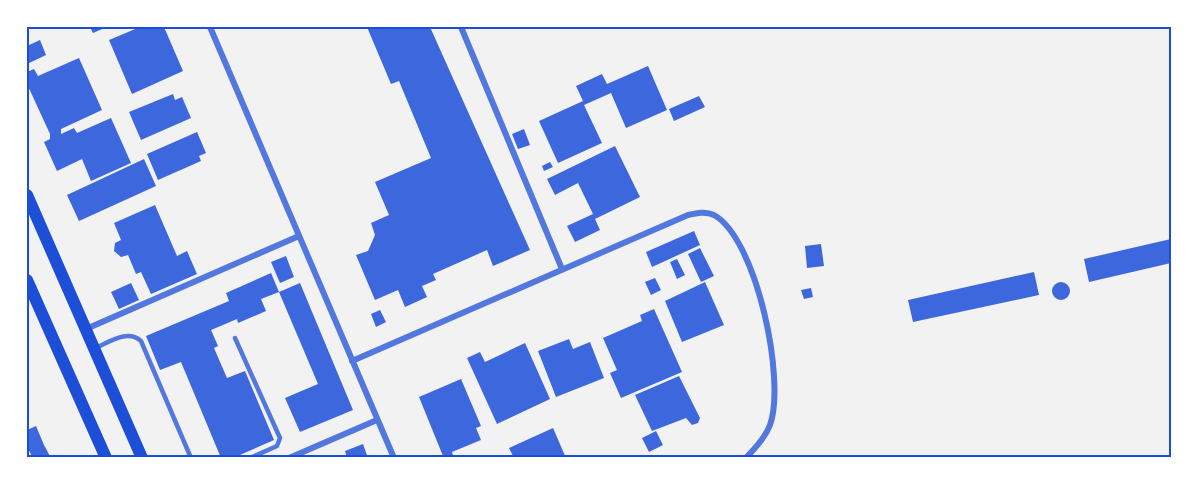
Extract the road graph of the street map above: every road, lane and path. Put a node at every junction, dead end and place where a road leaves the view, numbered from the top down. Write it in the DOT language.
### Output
graph roads {
  1 [pos="210,27"];
  2 [pos="461,27"];
  3 [pos="27,195"];
  4 [pos="299,236"];
  5 [pos="562,269"];
  6 [pos="27,280"];
  7 [pos="85,329"];
  8 [pos="235,338"];
  9 [pos="94,349"];
  10 [pos="352,361"];
  11 [pos="377,420"];
  12 [pos="106,458"];
  13 [pos="142,458"];
  14 [pos="191,458"];
  15 [pos="250,458"];
  16 [pos="289,458"];
  17 [pos="394,458"];
  18 [pos="746,458"];
  1 -- 4 [label="street"];
  2 -- 5 [label="street"];
  3 -- 7 [label="main road"];
  4 -- 7 [label="street"];
  4 -- 10 [label="street"];
  5 -- 10 [label="street"];
  5 -- 18 [label="street"];
  6 -- 12 [label="main road"];
  7 -- 9 [label="main road"];
  8 -- 15 [label="lane"];
  9 -- 13 [label="main road"];
  9 -- 14 [label="lane"];
  10 -- 11 [label="street"];
  11 -- 16 [label="street"];
  11 -- 17 [label="street"];
}
